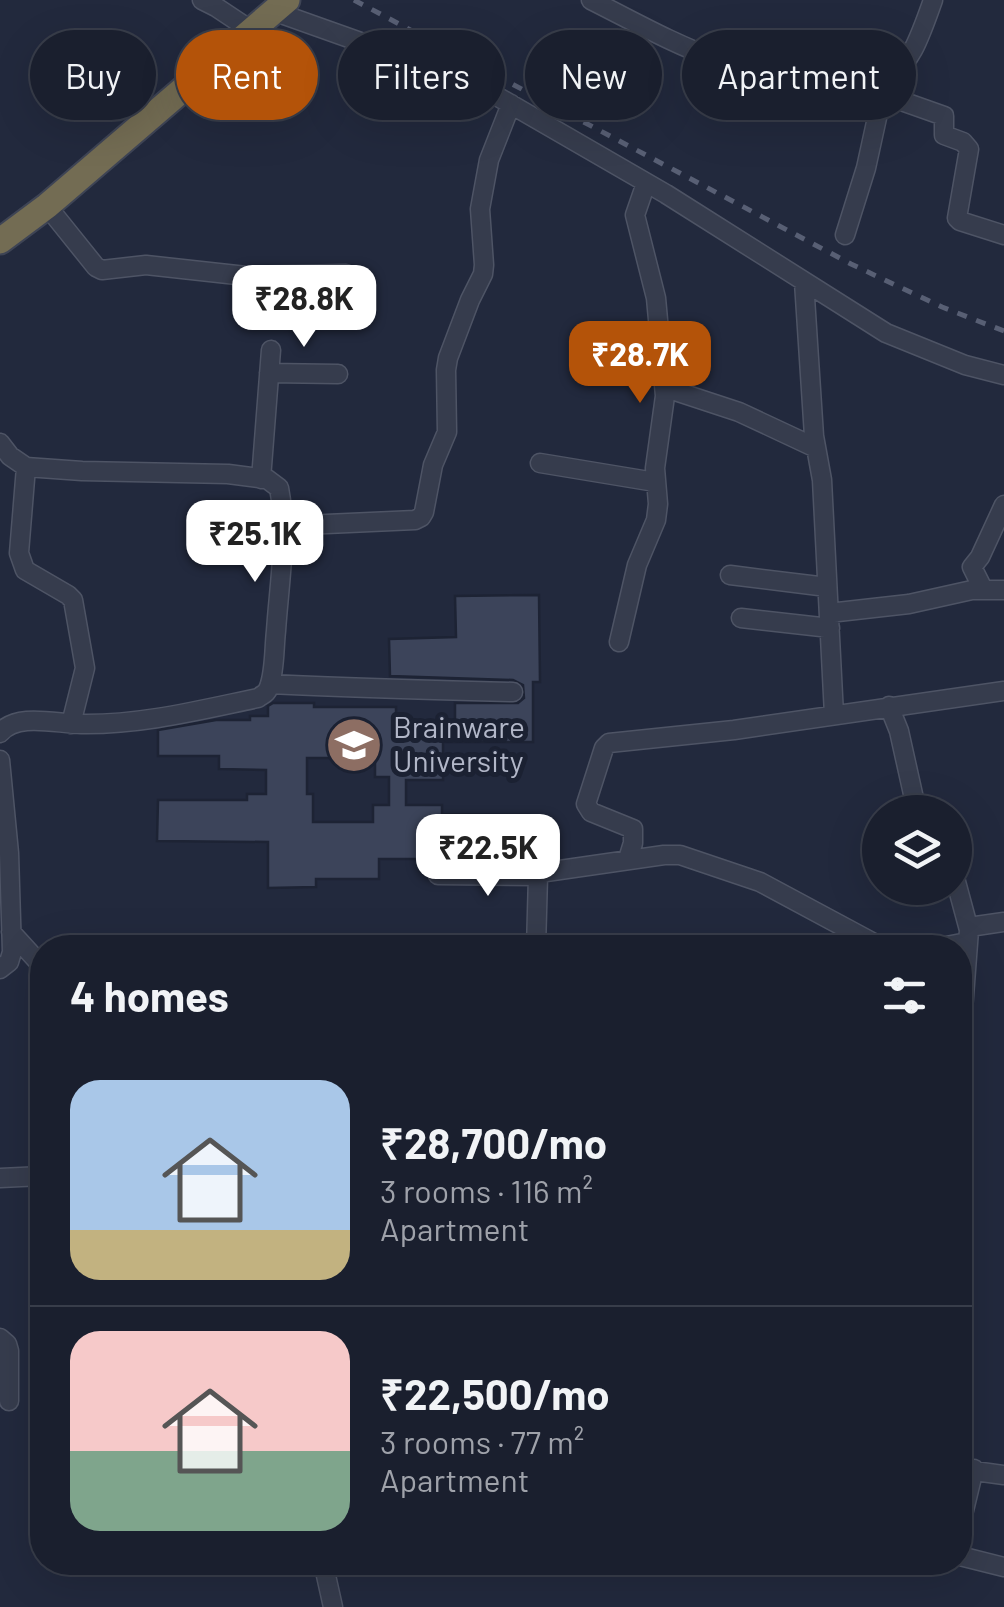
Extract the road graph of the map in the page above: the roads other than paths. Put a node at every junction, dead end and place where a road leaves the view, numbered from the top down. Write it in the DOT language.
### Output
graph roads {
  1 [pos="202,0"];
  2 [pos="591,0"];
  3 [pos="933,0"];
  4 [pos="280,5"];
  5 [pos="623,7"];
  6 [pos="250,30"];
  7 [pos="253,30"];
  8 [pos="682,45"];
  9 [pos="916,45"];
  10 [pos="176,96"];
  11 [pos="511,104"];
  12 [pos="916,106"];
  13 [pos="876,120"];
  14 [pos="646,183"];
  15 [pos="47,206"];
  16 [pos="845,235"];
  17 [pos="1004,235"];
  18 [pos="0,241"];
  19 [pos="346,274"];
  20 [pos="804,282"];
  21 [pos="271,350"];
  22 [pos="269,374"];
  23 [pos="338,374"];
  24 [pos="1004,375"];
  25 [pos="666,388"];
  26 [pos="0,443"];
  27 [pos="816,448"];
  28 [pos="540,463"];
  29 [pos="26,467"];
  30 [pos="261,479"];
  31 [pos="654,482"];
  32 [pos="1004,505"];
  33 [pos="282,526"];
  34 [pos="730,575"];
  35 [pos="828,587"];
  36 [pos="983,590"];
  37 [pos="1004,590"];
  38 [pos="740,618"];
  39 [pos="829,620"];
  40 [pos="619,642"];
  41 [pos="270,684"];
  42 [pos="1004,691"];
  43 [pos="513,692"];
  44 [pos="889,706"];
  45 [pos="834,715"];
  46 [pos="71,724"];
  47 [pos="1,730"];
  48 [pos="0,760"];
  49 [pos="913,795"];
  50 [pos="628,860"];
  51 [pos="438,875"];
  52 [pos="538,876"];
  53 [pos="961,905"];
  54 [pos="1004,922"];
  55 [pos="12,932"];
  56 [pos="536,935"];
  57 [pos="859,935"];
  58 [pos="968,935"];
  59 [pos="969,935"];
  60 [pos="30,952"];
  61 [pos="0,969"];
  62 [pos="30,1177"];
  63 [pos="0,1178"];
  64 [pos="0,1338"];
  65 [pos="10,1402"];
  66 [pos="972,1470"];
  67 [pos="1004,1475"];
  68 [pos="972,1559"];
  69 [pos="1004,1567"];
  70 [pos="326,1575"];
  71 [pos="332,1607"];
  1 -- 6 [label="street"];
  2 -- 5 [label="street"];
  3 -- 9 [label="street"];
  4 -- 7 [label="highway"];
  4 -- 11 [label="street"];
  5 -- 8 [label="street"];
  10 -- 15 [label="highway"];
  11 -- 14 [label="street"];
  11 -- 33 [label="street"];
  12 -- 17 [label="street"];
  13 -- 16 [label="street"];
  14 -- 20 [label="street"];
  14 -- 25 [label="street"];
  15 -- 18 [label="highway"];
  15 -- 19 [label="street"];
  20 -- 24 [label="street"];
  20 -- 27 [label="street"];
  21 -- 22 [label="street"];
  22 -- 23 [label="street"];
  22 -- 30 [label="street"];
  25 -- 27 [label="street"];
  25 -- 31 [label="street"];
  26 -- 29 [label="street"];
  27 -- 35 [label="street"];
  28 -- 31 [label="street"];
  29 -- 30 [label="street"];
  29 -- 46 [label="street"];
  30 -- 33 [label="street"];
  31 -- 40 [label="street"];
  32 -- 36 [label="street"];
  33 -- 41 [label="street"];
  34 -- 35 [label="street"];
  35 -- 39 [label="street"];
  36 -- 37 [label="street"];
  36 -- 39 [label="street"];
  38 -- 39 [label="street"];
  39 -- 45 [label="street"];
  41 -- 43 [label="street"];
  41 -- 46 [label="street"];
  42 -- 44 [label="street"];
  44 -- 45 [label="street"];
  44 -- 49 [label="street"];
  45 -- 50 [label="street"];
  46 -- 47 [label="street"];
  48 -- 55 [label="street"];
  50 -- 52 [label="street"];
  50 -- 57 [label="street"];
  51 -- 52 [label="street"];
  52 -- 56 [label="street"];
  53 -- 58 [label="street"];
  54 -- 59 [label="street"];
  55 -- 60 [label="street"];
  55 -- 61 [label="street"];
  62 -- 63 [label="street"];
  64 -- 65 [label="street"];
  66 -- 67 [label="street"];
  68 -- 69 [label="street"];
  70 -- 71 [label="street"];
}
